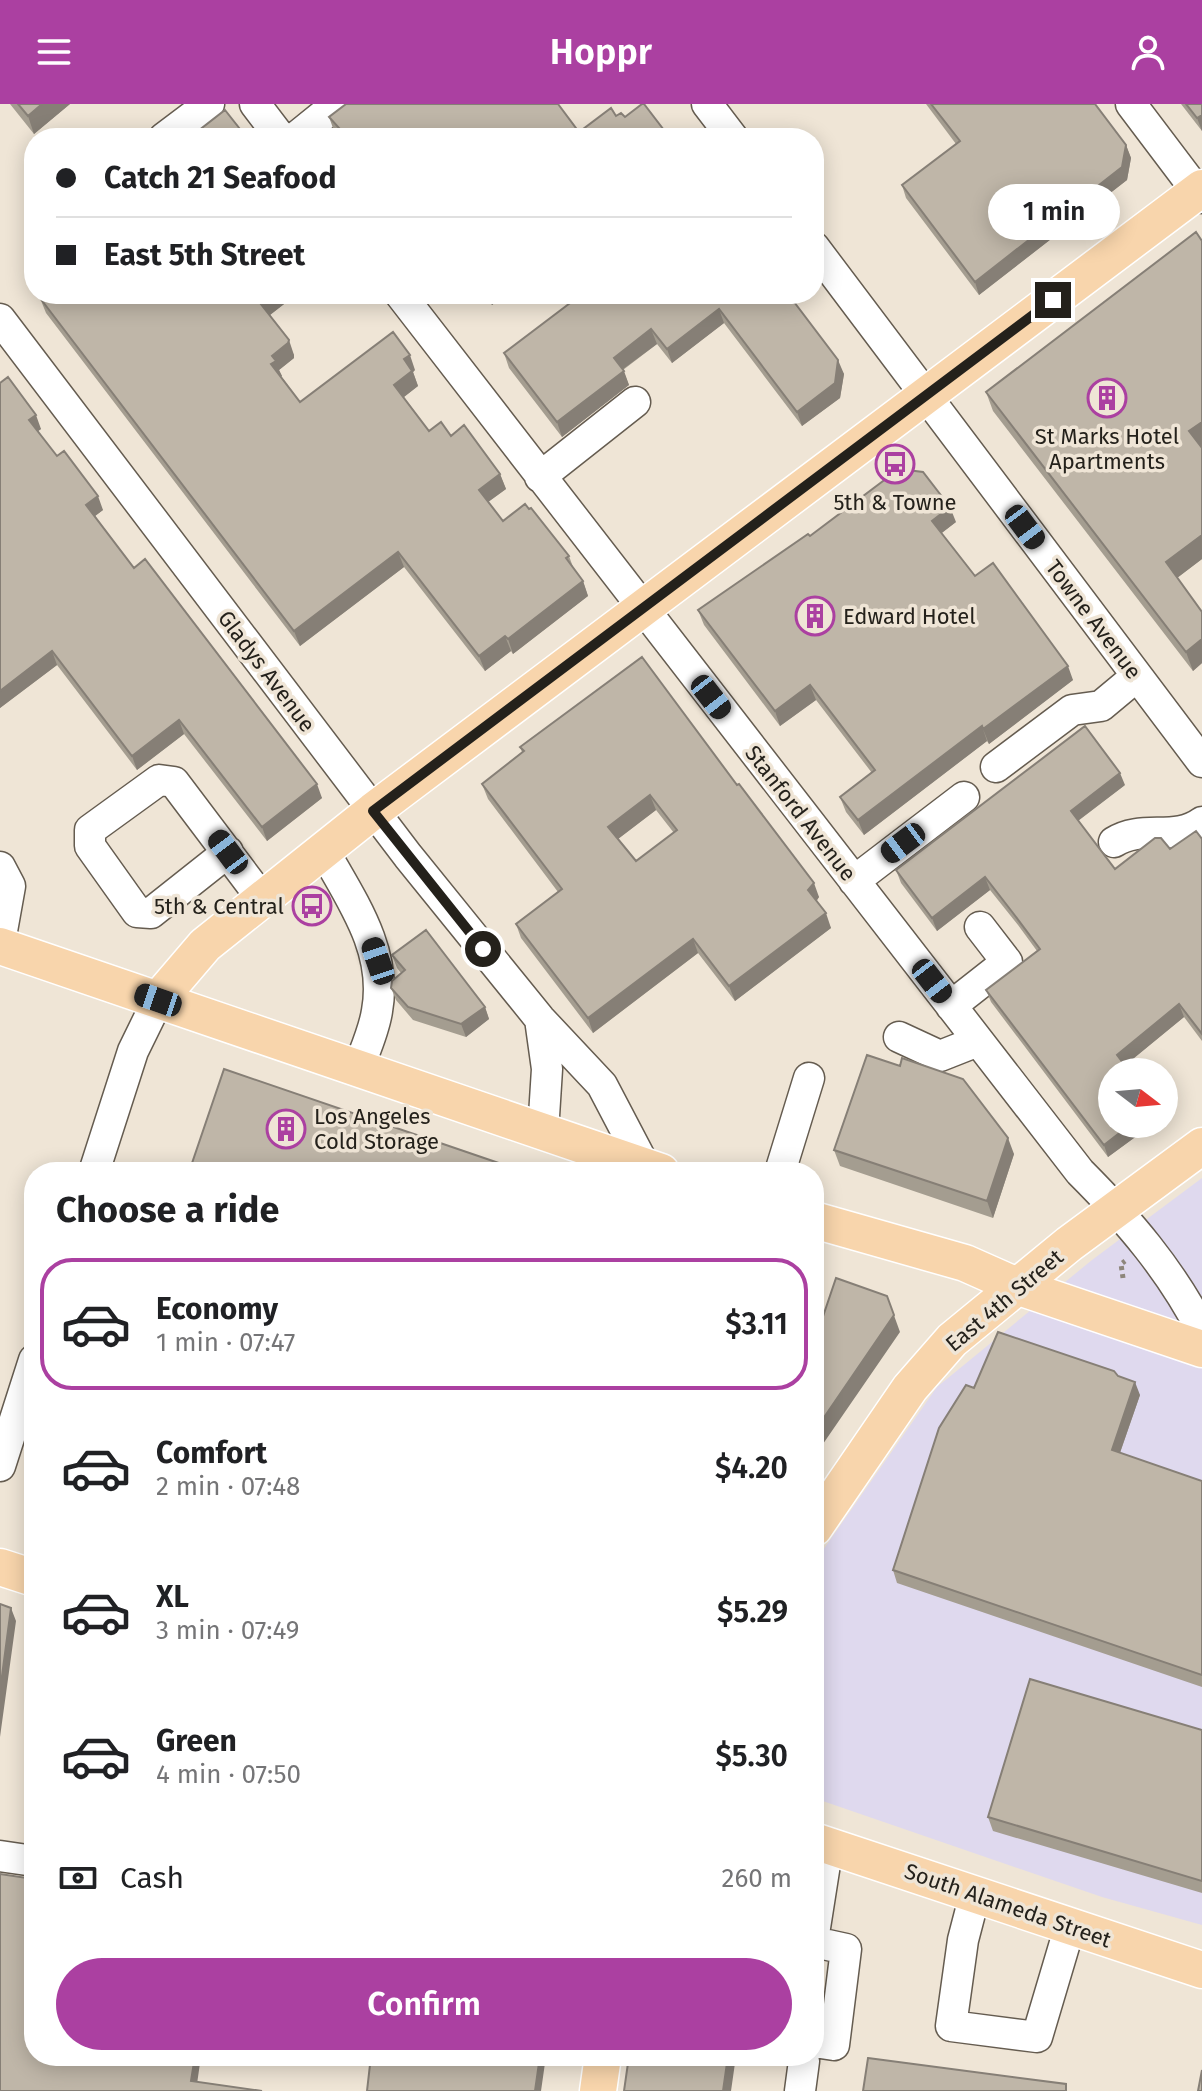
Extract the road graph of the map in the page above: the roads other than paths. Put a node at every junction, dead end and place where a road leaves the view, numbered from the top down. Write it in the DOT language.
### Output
graph roads {
  1 [pos="209,104"];
  2 [pos="255,104"];
  3 [pos="337,104"];
  4 [pos="707,104"];
  5 [pos="1131,104"];
  6 [pos="177,128"];
  7 [pos="273,128"];
  8 [pos="307,128"];
  9 [pos="725,128"];
  10 [pos="1200,192"];
  11 [pos="824,260"];
  12 [pos="408,304"];
  13 [pos="0,319"];
  14 [pos="926,396"];
  15 [pos="635,402"];
  16 [pos="540,477"];
  17 [pos="642,609"];
  18 [pos="1137,676"];
  19 [pos="1202,762"];
  20 [pos="996,767"];
  21 [pos="964,797"];
  22 [pos="373,811"];
  23 [pos="1202,822"];
  24 [pos="1114,842"];
  25 [pos="324,851"];
  26 [pos="228,852"];
  27 [pos="0,867"];
  28 [pos="854,881"];
  29 [pos="263,900"];
  30 [pos="980,927"];
  31 [pos="0,944"];
  32 [pos="158,1000"];
  33 [pos="951,1006"];
  34 [pos="540,1019"];
  35 [pos="899,1037"];
  36 [pos="978,1041"];
  37 [pos="358,1069"];
  38 [pos="809,1078"];
  39 [pos="543,1132"];
  40 [pos="1202,1146"];
  41 [pos="97,1162"];
  42 [pos="632,1162"];
  43 [pos="649,1162"];
  44 [pos="783,1162"];
  45 [pos="1116,1210"];
  46 [pos="824,1223"];
  47 [pos="1019,1287"];
  48 [pos="1202,1331"];
  49 [pos="1202,1349"];
  50 [pos="24,1391"];
  51 [pos="0,1466"];
  52 [pos="824,1513"];
  53 [pos="0,1567"];
  54 [pos="24,1575"];
  55 [pos="824,1844"];
  56 [pos="0,1856"];
  57 [pos="24,1860"];
  58 [pos="975,1894"];
  59 [pos="1070,1926"];
  60 [pos="824,1944"];
  61 [pos="1202,1970"];
  62 [pos="824,2026"];
  63 [pos="602,2066"];
  64 [pos="810,2066"];
  65 [pos="598,2091"];
  66 [pos="800,2091"];
  1 -- 6 [label="street"];
  2 -- 7 [label="street"];
  3 -- 8 [label="street"];
  4 -- 9 [label="street"];
  5 -- 10 [label="street"];
  10 -- 14 [label="main road"];
  11 -- 14 [label="street, Towne Avenue"];
  12 -- 16 [label="street, Stanford Avenue"];
  13 -- 22 [label="street, Gladys Avenue"];
  14 -- 17 [label="main road"];
  14 -- 18 [label="street, Towne Avenue"];
  15 -- 16 [label="street"];
  16 -- 17 [label="street, Stanford Avenue"];
  17 -- 22 [label="main road"];
  17 -- 28 [label="street, Stanford Avenue"];
  18 -- 19 [label="street, Towne Avenue"];
  18 -- 20 [label="street"];
  21 -- 28 [label="street"];
  22 -- 25 [label="main road"];
  22 -- 34 [label="street, Gladys Avenue"];
  23 -- 24 [label="street"];
  25 -- 29 [label="main road"];
  25 -- 37 [label="street"];
  26 -- 26 [label="street"];
  26 -- 29 [label="street"];
  27 -- 31 [label="street"];
  28 -- 33 [label="street, Stanford Avenue"];
  29 -- 32 [label="main road"];
  30 -- 33 [label="street"];
  31 -- 32 [label="main road"];
  32 -- 37 [label="main road"];
  32 -- 41 [label="street"];
  33 -- 36 [label="street, Stanford Avenue"];
  34 -- 39 [label="street"];
  34 -- 43 [label="street, Gladys Avenue"];
  35 -- 36 [label="street"];
  36 -- 45 [label="street, Stanford Avenue"];
  37 -- 39 [label="main road"];
  38 -- 44 [label="street"];
  39 -- 42 [label="main road"];
  40 -- 45 [label="main road, East 4th Street"];
  45 -- 47 [label="main road, East 4th Street"];
  45 -- 48 [label="street, Stanford Avenue"];
  46 -- 47 [label="main road"];
  47 -- 49 [label="main road"];
  47 -- 52 [label="main road, East 4th Street"];
  50 -- 51 [label="street"];
  53 -- 54 [label="main road"];
  55 -- 58 [label="main road, South Alameda Street"];
  56 -- 57 [label="street"];
  58 -- 59 [label="main road, South Alameda Street"];
  58 -- 59 [label="street"];
  59 -- 61 [label="main road, South Alameda Street"];
  60 -- 62 [label="street"];
  63 -- 65 [label="main road"];
  64 -- 66 [label="street"];
}
